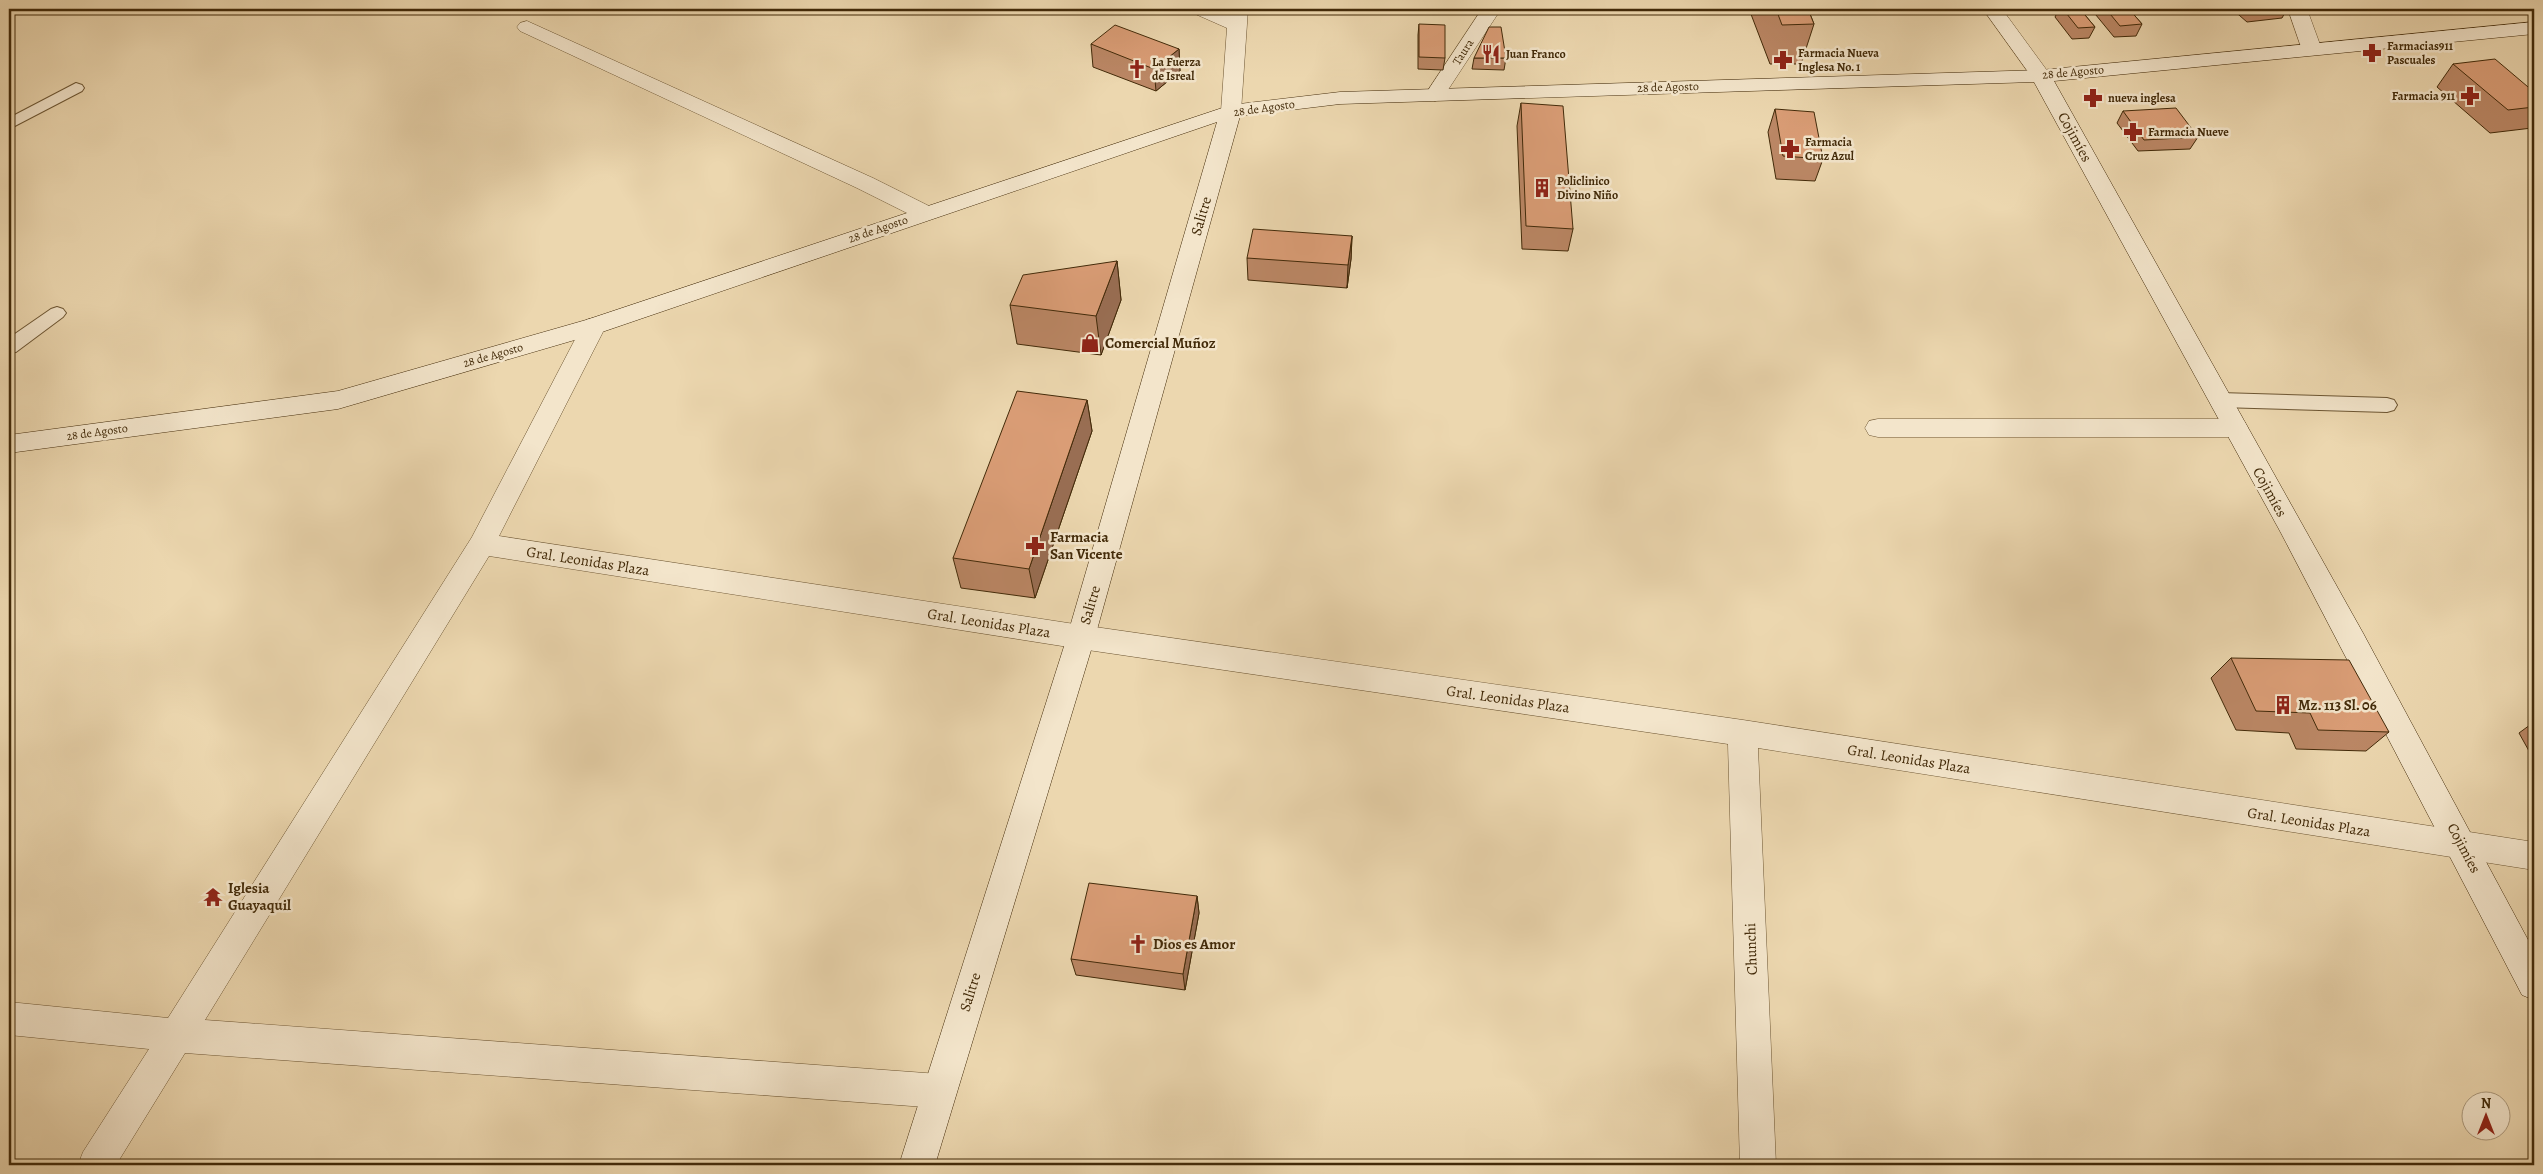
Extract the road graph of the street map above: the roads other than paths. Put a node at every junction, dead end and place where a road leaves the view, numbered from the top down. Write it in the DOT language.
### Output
graph roads {
  1 [pos="1200,9"];
  2 [pos="1491,9"];
  3 [pos="1992,9"];
  4 [pos="2297,9"];
  5 [pos="1237,17"];
  6 [pos="528,27"];
  7 [pos="2534,28"];
  8 [pos="2312,50"];
  9 [pos="2041,76"];
  10 [pos="76,88"];
  11 [pos="1435,95"];
  12 [pos="1231,111"];
  13 [pos="9,124"];
  14 [pos="925,213"];
  15 [pos="57,313"];
  16 [pos="594,326"];
  17 [pos="9,347"];
  18 [pos="2220,400"];
  19 [pos="2387,405"];
  20 [pos="1878,428"];
  21 [pos="2236,428"];
  22 [pos="9,444"];
  23 [pos="482,544"];
  24 [pos="1081,637"];
  25 [pos="1743,733"];
  26 [pos="2464,847"];
  27 [pos="2534,856"];
  28 [pos="2534,984"];
  29 [pos="9,1018"];
  30 [pos="176,1035"];
  31 [pos="939,1091"];
  32 [pos="96,1165"];
  33 [pos="917,1165"];
  34 [pos="1758,1165"];
  1 -- 5 [label="street"];
  2 -- 11 [label="street, Taura"];
  3 -- 9 [label="street, Cojimíes"];
  4 -- 8 [label="street"];
  5 -- 12 [label="street, Salitre"];
  6 -- 14 [label="street"];
  7 -- 8 [label="street, 28 de Agosto"];
  8 -- 9 [label="street, 28 de Agosto"];
  9 -- 11 [label="street, 28 de Agosto"];
  9 -- 18 [label="street, Cojimíes"];
  10 -- 13 [label="lane"];
  11 -- 12 [label="street, 28 de Agosto"];
  12 -- 14 [label="street, 28 de Agosto"];
  12 -- 24 [label="street, Salitre"];
  14 -- 16 [label="street, 28 de Agosto"];
  15 -- 17 [label="lane"];
  16 -- 22 [label="street, 28 de Agosto"];
  16 -- 23 [label="street"];
  18 -- 19 [label="lane"];
  18 -- 21 [label="street, Cojimíes"];
  20 -- 21 [label="street"];
  21 -- 26 [label="street, Cojimíes"];
  23 -- 24 [label="street, Gral. Leonidas Plaza"];
  23 -- 30 [label="street"];
  24 -- 25 [label="street, Gral. Leonidas Plaza"];
  24 -- 31 [label="street, Salitre"];
  25 -- 26 [label="street, Gral. Leonidas Plaza"];
  25 -- 34 [label="street, Chunchi"];
  26 -- 27 [label="street, Gral. Leonidas Plaza"];
  26 -- 28 [label="street, Cojimíes"];
  29 -- 30 [label="street"];
  30 -- 31 [label="street"];
  30 -- 32 [label="street"];
  31 -- 33 [label="street, Salitre"];
}
